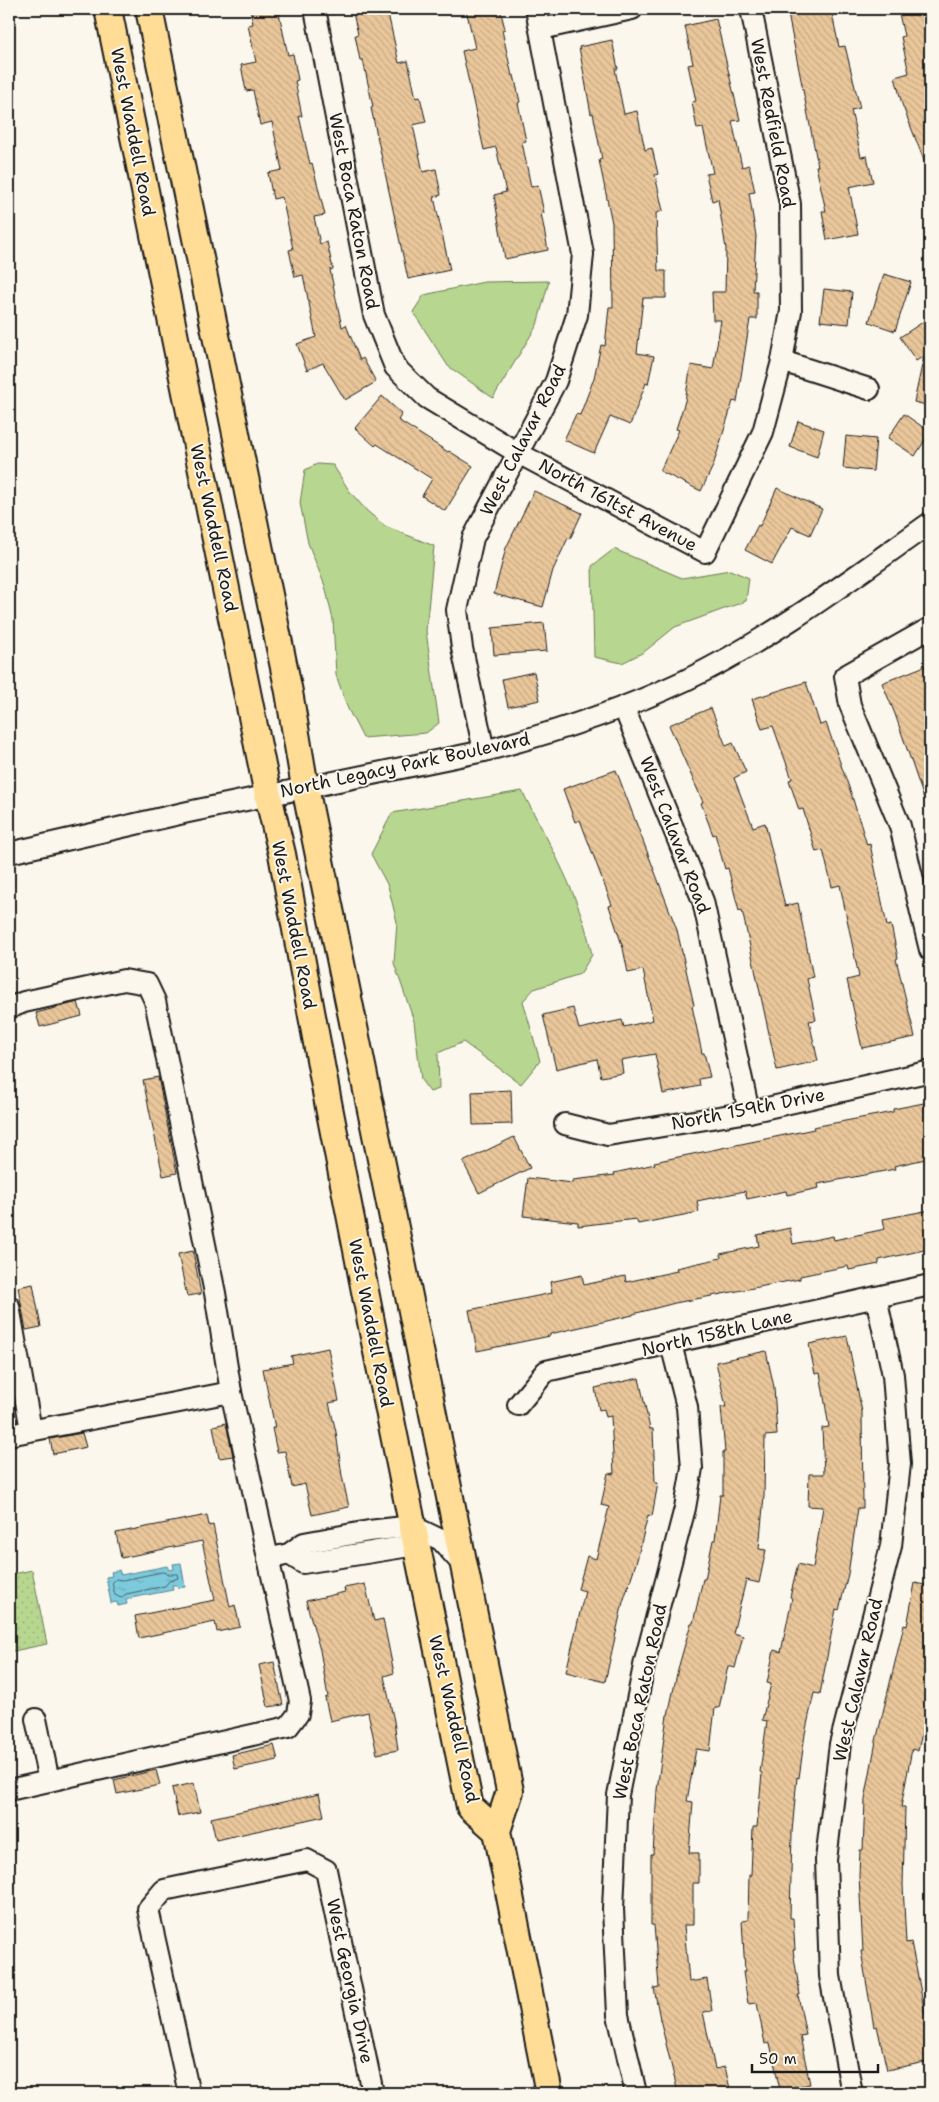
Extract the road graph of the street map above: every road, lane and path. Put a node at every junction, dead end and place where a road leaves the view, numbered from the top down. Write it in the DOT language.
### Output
graph roads {
  1 [pos="108,9"];
  2 [pos="149,9"];
  3 [pos="314,9"];
  4 [pos="536,9"];
  5 [pos="632,9"];
  6 [pos="751,9"];
  7 [pos="541,29"];
  8 [pos="782,361"];
  9 [pos="868,389"];
  10 [pos="428,398"];
  11 [pos="518,453"];
  12 [pos="930,523"];
  13 [pos="705,552"];
  14 [pos="930,628"];
  15 [pos="624,708"];
  16 [pos="484,751"];
  17 [pos="305,787"];
  18 [pos="268,795"];
  19 [pos="9,853"];
  20 [pos="930,950"];
  21 [pos="9,1008"];
  22 [pos="930,1070"];
  23 [pos="749,1112"];
  24 [pos="565,1124"];
  25 [pos="930,1285"];
  26 [pos="876,1298"];
  27 [pos="9,1306"];
  28 [pos="672,1344"];
  29 [pos="231,1392"];
  30 [pos="518,1405"];
  31 [pos="31,1430"];
  32 [pos="9,1435"];
  33 [pos="414,1536"];
  34 [pos="268,1559"];
  35 [pos="464,1566"];
  36 [pos="36,1719"];
  37 [pos="49,1781"];
  38 [pos="9,1790"];
  39 [pos="497,1831"];
  40 [pos="189,2093"];
  41 [pos="373,2093"];
  42 [pos="549,2093"];
  43 [pos="636,2093"];
  44 [pos="852,2093"];
  1 -- 18 [label="main road, West Waddell Road"];
  2 -- 17 [label="main road, West Waddell Road"];
  3 -- 10 [label="street, West Boca Raton Road"];
  4 -- 7 [label="street, West Calavar Road"];
  5 -- 7 [label="street"];
  6 -- 8 [label="street, West Redfield Road"];
  7 -- 11 [label="street, West Calavar Road"];
  8 -- 9 [label="street"];
  8 -- 13 [label="street, West Redfield Road"];
  10 -- 11 [label="street, North 161tst Avenue"];
  11 -- 13 [label="street, North 161tst Avenue"];
  11 -- 16 [label="street, West Calavar Road"];
  12 -- 15 [label="street, North Legacy Park Boulevard"];
  14 -- 20 [label="street"];
  15 -- 16 [label="street, North Legacy Park Boulevard"];
  15 -- 23 [label="street, West Calavar Road"];
  16 -- 17 [label="street, North Legacy Park Boulevard"];
  17 -- 18 [label="street, North Legacy Park Boulevard"];
  17 -- 35 [label="main road, West Waddell Road"];
  18 -- 19 [label="street, North Legacy Park Boulevard"];
  18 -- 33 [label="main road, West Waddell Road"];
  21 -- 29 [label="street"];
  22 -- 23 [label="street, North 159th Drive"];
  23 -- 24 [label="street, North 159th Drive"];
  25 -- 26 [label="street, North 158th Lane"];
  26 -- 28 [label="street, North 158th Lane"];
  26 -- 44 [label="street, West Calavar Road"];
  27 -- 31 [label="street"];
  28 -- 30 [label="street, North 158th Lane"];
  28 -- 43 [label="street, West Boca Raton Road"];
  29 -- 31 [label="street"];
  29 -- 34 [label="street"];
  31 -- 32 [label="street"];
  33 -- 34 [label="street"];
  33 -- 35 [label="street"];
  33 -- 39 [label="main road, West Waddell Road"];
  34 -- 37 [label="street"];
  35 -- 39 [label="main road, West Waddell Road"];
  36 -- 37 [label="street"];
  37 -- 38 [label="street"];
  39 -- 42 [label="main road, West Waddell Road"];
  40 -- 41 [label="street, West Georgia Drive"];
}
